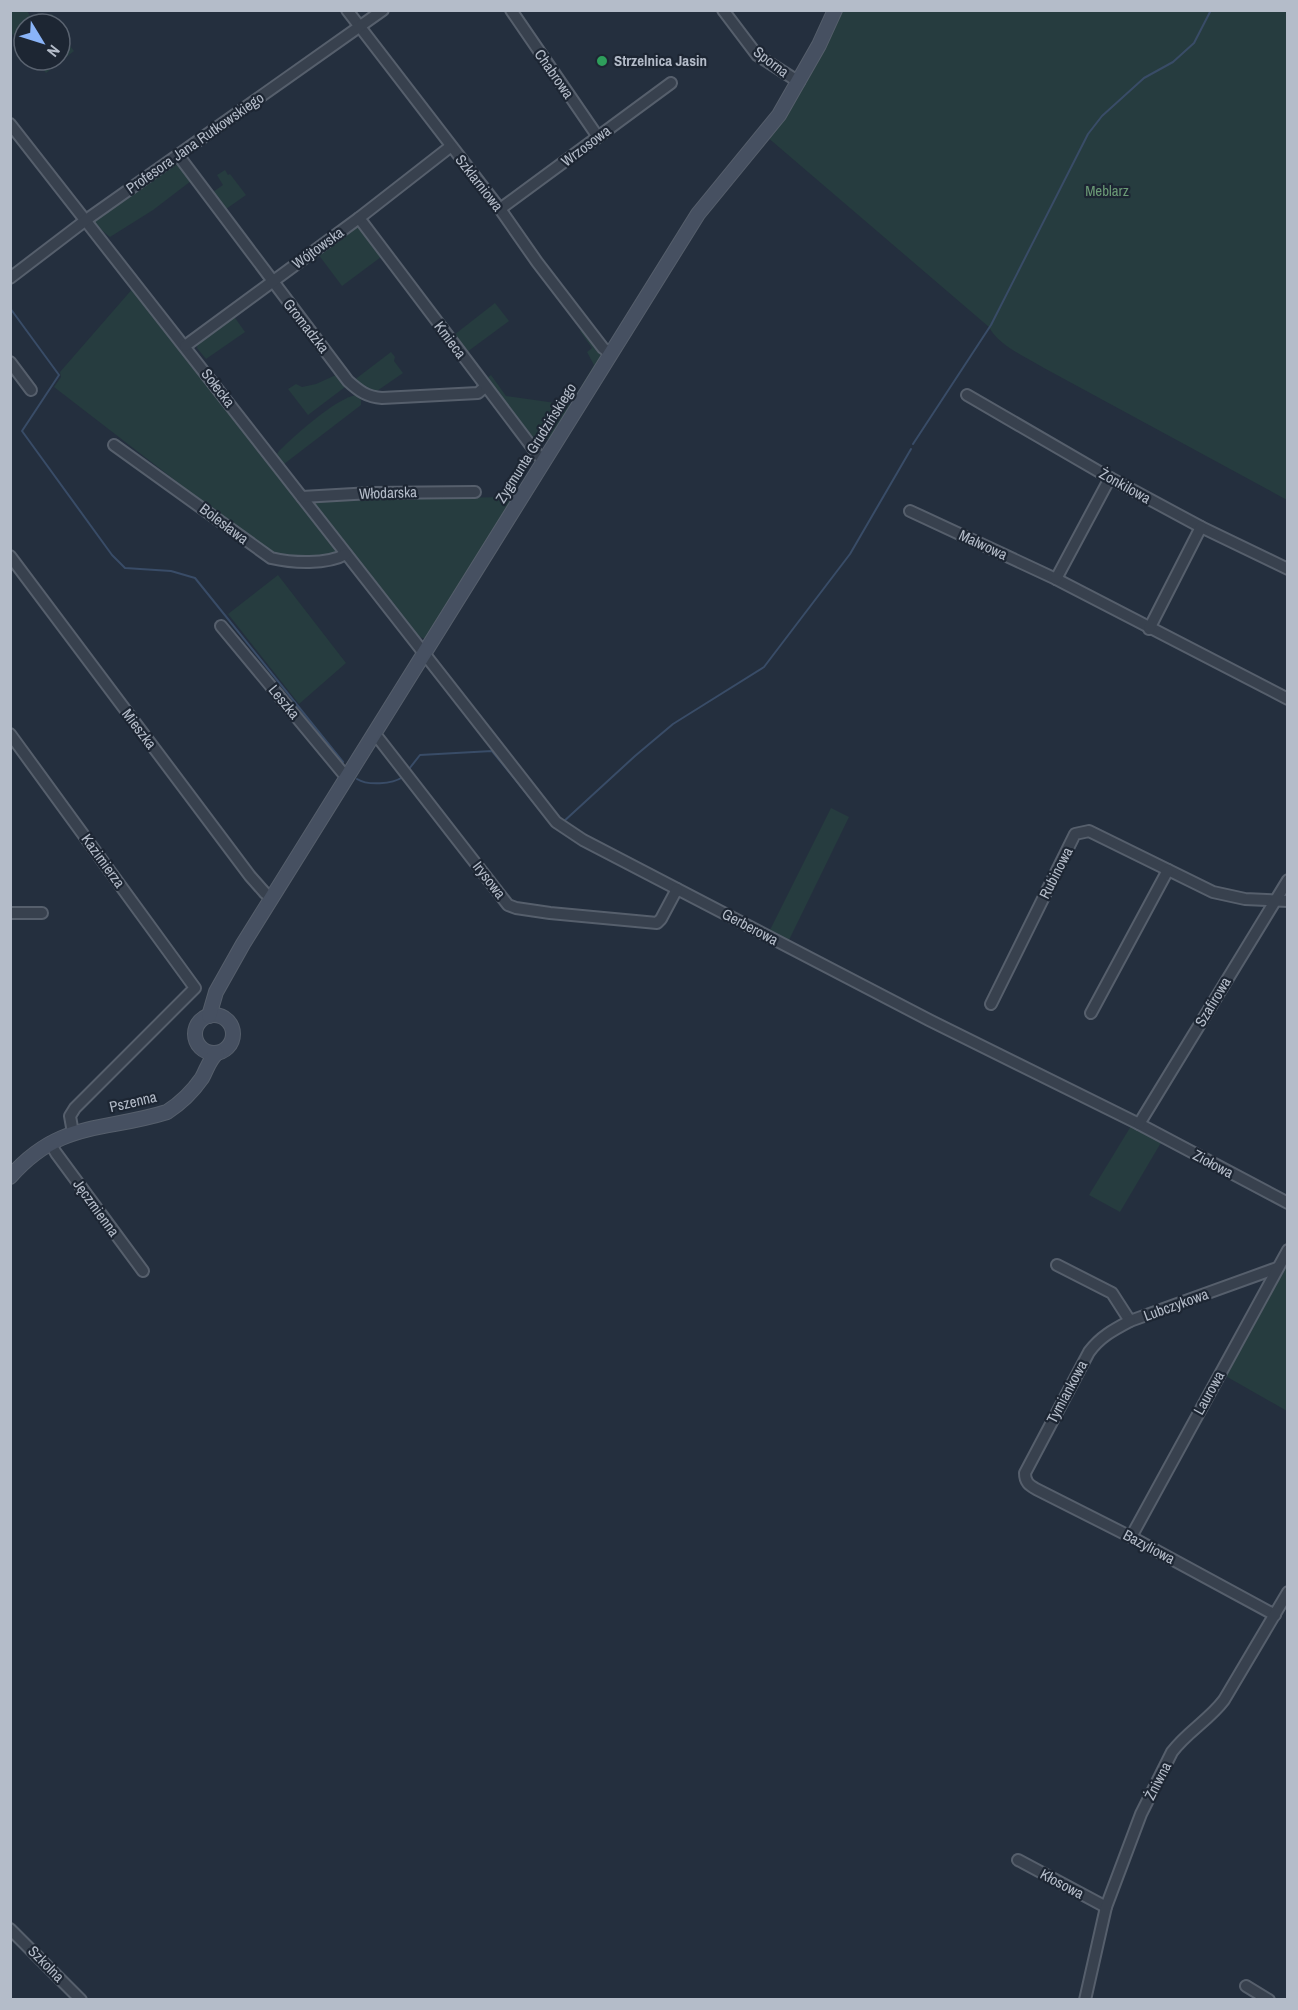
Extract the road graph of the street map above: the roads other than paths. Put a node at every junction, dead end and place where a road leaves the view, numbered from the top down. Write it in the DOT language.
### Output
graph roads {
  1 [pos="347,10"];
  2 [pos="383,10"];
  3 [pos="511,10"];
  4 [pos="723,10"];
  5 [pos="835,10"];
  6 [pos="359,27"];
  7 [pos="671,82"];
  8 [pos="799,82"];
  9 [pos="10,124"];
  10 [pos="598,137"];
  11 [pos="450,147"];
  12 [pos="178,155"];
  13 [pos="500,209"];
  14 [pos="359,218"];
  15 [pos="86,220"];
  16 [pos="10,278"];
  17 [pos="272,282"];
  18 [pos="185,346"];
  19 [pos="611,354"];
  20 [pos="10,362"];
  21 [pos="485,387"];
  22 [pos="31,390"];
  23 [pos="967,395"];
  24 [pos="114,445"];
  25 [pos="544,460"];
  26 [pos="1110,478"];
  27 [pos="475,492"];
  28 [pos="302,497"];
  29 [pos="910,511"];
  30 [pos="1201,527"];
  31 [pos="346,554"];
  32 [pos="10,556"];
  33 [pos="1287,569"];
  34 [pos="1056,579"];
  35 [pos="221,626"];
  36 [pos="1149,629"];
  37 [pos="424,653"];
  38 [pos="1287,699"];
  39 [pos="10,734"];
  40 [pos="373,735"];
  41 [pos="347,776"];
  42 [pos="1168,870"];
  43 [pos="1287,880"];
  44 [pos="677,889"];
  45 [pos="272,898"];
  46 [pos="1275,900"];
  47 [pos="1287,901"];
  48 [pos="10,913"];
  49 [pos="42,913"];
  50 [pos="222,981"];
  51 [pos="991,1004"];
  52 [pos="1091,1013"];
  53 [pos="209,1016"];
  54 [pos="226,1021"];
  55 [pos="200,1047"];
  56 [pos="217,1053"];
  57 [pos="121,1062"];
  58 [pos="193,1088"];
  59 [pos="1139,1124"];
  60 [pos="73,1133"];
  61 [pos="50,1143"];
  62 [pos="10,1177"];
  63 [pos="1287,1203"];
  64 [pos="1287,1250"];
  65 [pos="1057,1265"];
  66 [pos="1277,1268"];
  67 [pos="143,1271"];
  68 [pos="1130,1321"];
  69 [pos="1025,1479"];
  70 [pos="1131,1537"];
  71 [pos="1287,1592"];
  72 [pos="1275,1615"];
  73 [pos="1018,1860"];
  74 [pos="1106,1907"];
  75 [pos="10,1929"];
  76 [pos="1246,1986"];
  77 [pos="81,2000"];
  78 [pos="1085,2000"];
  79 [pos="1269,2000"];
  1 -- 6 [label="street, Szklarniowa"];
  2 -- 6 [label="street, Profesora Jana Rutkowskiego"];
  3 -- 10 [label="street, Chabrowa"];
  4 -- 8 [label="street, Sporna"];
  5 -- 8 [label="street, Zygmunta Grudzińskiego"];
  6 -- 11 [label="street, Szklarniowa"];
  6 -- 12 [label="street, Profesora Jana Rutkowskiego"];
  7 -- 10 [label="street, Wrzosowa"];
  8 -- 19 [label="street, Zygmunta Grudzińskiego"];
  9 -- 15 [label="street, Sołecka"];
  10 -- 13 [label="street, Wrzosowa"];
  11 -- 13 [label="street, Szklarniowa"];
  11 -- 14 [label="street, Wójtowska"];
  12 -- 15 [label="street, Profesora Jana Rutkowskiego"];
  12 -- 17 [label="street, Gromadzka"];
  13 -- 19 [label="street, Szklarniowa"];
  14 -- 17 [label="street, Wójtowska"];
  14 -- 21 [label="street, Kmieca"];
  15 -- 16 [label="street, Profesora Jana Rutkowskiego"];
  15 -- 18 [label="street, Sołecka"];
  17 -- 18 [label="street, Wójtowska"];
  17 -- 21 [label="street, Gromadzka"];
  18 -- 28 [label="street, Sołecka"];
  19 -- 25 [label="street, Zygmunta Grudzińskiego"];
  20 -- 22 [label="street"];
  21 -- 25 [label="street, Kmieca"];
  23 -- 26 [label="street, Żonkilowa"];
  24 -- 31 [label="street, Bolesława"];
  25 -- 37 [label="street, Zygmunta Grudzińskiego"];
  26 -- 30 [label="street, Żonkilowa"];
  26 -- 34 [label="street"];
  27 -- 28 [label="street, Włodarska"];
  28 -- 31 [label="street, Sołecka"];
  29 -- 34 [label="street, Malwowa"];
  30 -- 33 [label="street, Żonkilowa"];
  30 -- 36 [label="street"];
  31 -- 37 [label="street, Sołecka"];
  32 -- 45 [label="street, Mieszka"];
  34 -- 36 [label="street, Malwowa"];
  35 -- 41 [label="street, Leszka"];
  36 -- 38 [label="street, Malwowa"];
  37 -- 40 [label="street, Zygmunta Grudzińskiego"];
  37 -- 44 [label="street, Gerberowa"];
  39 -- 57 [label="street, Kazimierza"];
  40 -- 41 [label="street, Zygmunta Grudzińskiego"];
  40 -- 44 [label="street, Irysowa"];
  41 -- 45 [label="street, Zygmunta Grudzińskiego"];
  42 -- 46 [label="street, Rubinowa"];
  42 -- 51 [label="street, Rubinowa"];
  42 -- 52 [label="street"];
  43 -- 46 [label="street, Szafirowa"];
  44 -- 59 [label="street, Gerberowa"];
  45 -- 50 [label="street"];
  46 -- 47 [label="street, Rubinowa"];
  46 -- 59 [label="street, Szafirowa"];
  48 -- 49 [label="street"];
  50 -- 53 [label="street"];
  50 -- 54 [label="street, Pszenna"];
  53 -- 54 [label="street"];
  53 -- 55 [label="street"];
  54 -- 56 [label="street, Pszenna"];
  55 -- 56 [label="street"];
  55 -- 58 [label="street"];
  56 -- 58 [label="street, Pszenna"];
  57 -- 60 [label="street, Pszenna"];
  58 -- 60 [label="street, Pszenna"];
  59 -- 63 [label="street, Ziołowa"];
  60 -- 61 [label="street, Pszenna"];
  61 -- 62 [label="street, Pszenna"];
  61 -- 67 [label="street, Jęczmienna"];
  64 -- 66 [label="street, Laurowa"];
  65 -- 68 [label="street, Lubczykowa"];
  66 -- 68 [label="street, Lubczykowa"];
  66 -- 70 [label="street, Laurowa"];
  68 -- 69 [label="street, Tymiankowa"];
  69 -- 70 [label="street, Bazyliowa"];
  70 -- 72 [label="street, Bazyliowa"];
  71 -- 72 [label="street, Żniwna"];
  72 -- 74 [label="street, Żniwna"];
  73 -- 74 [label="street, Kłosowa"];
  74 -- 78 [label="street, Żniwna"];
  75 -- 77 [label="street, Szkolna"];
  76 -- 79 [label="street"];
}
